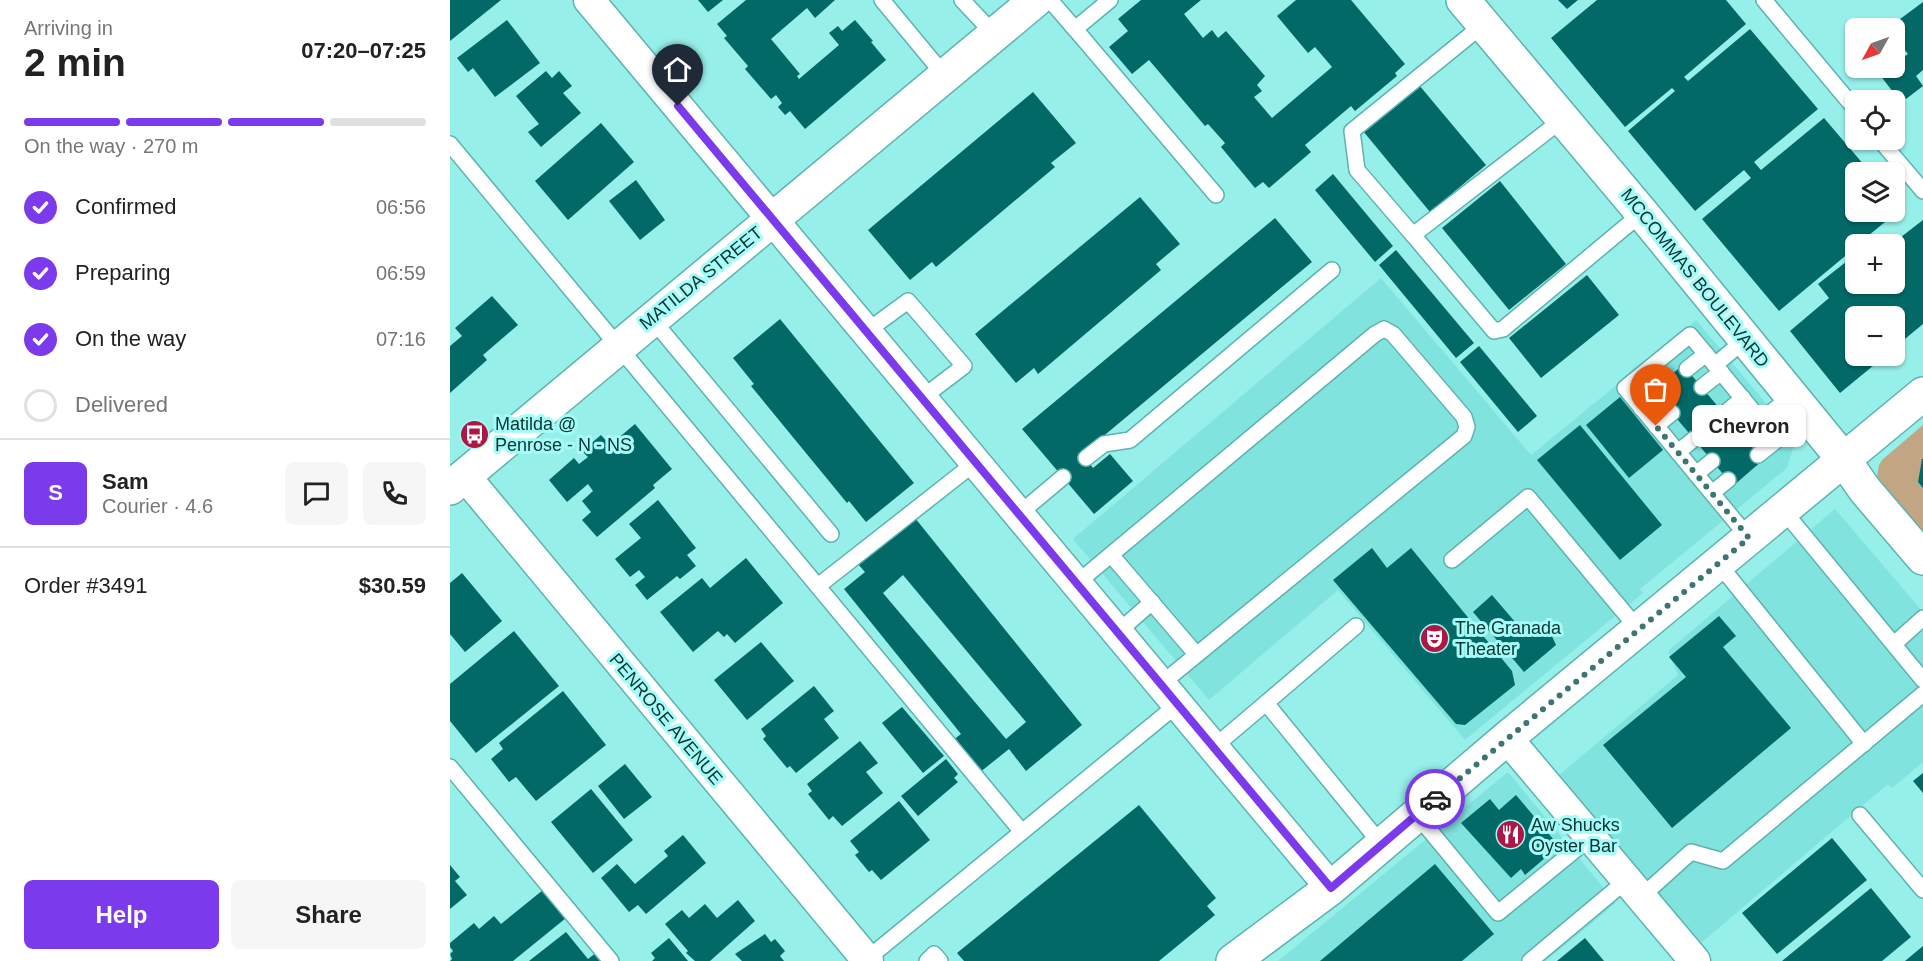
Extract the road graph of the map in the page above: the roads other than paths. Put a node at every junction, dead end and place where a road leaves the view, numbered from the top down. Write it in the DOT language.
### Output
graph roads {
  1 [pos="589,0"];
  2 [pos="882,0"];
  3 [pos="962,0"];
  4 [pos="1036,0"];
  5 [pos="1050,0"];
  6 [pos="1110,0"];
  7 [pos="1764,0"];
  8 [pos="1474,12"];
  9 [pos="1075,29"];
  10 [pos="995,34"];
  11 [pos="945,76"];
  12 [pos="1845,97"];
  13 [pos="1563,118"];
  14 [pos="450,144"];
  15 [pos="1888,150"];
  16 [pos="1923,191"];
  17 [pos="1216,195"];
  18 [pos="1642,213"];
  19 [pos="773,220"];
  20 [pos="1413,235"];
  21 [pos="1332,270"];
  22 [pos="652,319"];
  23 [pos="867,331"];
  24 [pos="1746,339"];
  25 [pos="617,348"];
  26 [pos="1714,363"];
  27 [pos="1687,369"];
  28 [pos="1702,387"];
  29 [pos="1923,394"];
  30 [pos="1657,395"];
  31 [pos="1792,396"];
  32 [pos="922,398"];
  33 [pos="1743,398"];
  34 [pos="1641,408"];
  35 [pos="1672,413"];
  36 [pos="1724,414"];
  37 [pos="1761,420"];
  38 [pos="1656,426"];
  39 [pos="1742,435"];
  40 [pos="1694,438"];
  41 [pos="1678,452"];
  42 [pos="1758,455"];
  43 [pos="1086,458"];
  44 [pos="1844,460"];
  45 [pos="1712,461"];
  46 [pos="976,462"];
  47 [pos="1696,474"];
  48 [pos="1062,477"];
  49 [pos="1728,480"];
  50 [pos="457,482"];
  51 [pos="1712,494"];
  52 [pos="1783,510"];
  53 [pos="1019,514"];
  54 [pos="831,534"];
  55 [pos="1749,538"];
  56 [pos="1112,556"];
  57 [pos="1923,558"];
  58 [pos="1452,560"];
  59 [pos="1718,563"];
  60 [pos="1077,584"];
  61 [pos="818,586"];
  62 [pos="1152,602"];
  63 [pos="1923,618"];
  64 [pos="1356,626"];
  65 [pos="1638,630"];
  66 [pos="1118,632"];
  67 [pos="1894,644"];
  68 [pos="1196,654"];
  69 [pos="1923,680"];
  70 [pos="1170,694"];
  71 [pos="1923,694"];
  72 [pos="1266,703"];
  73 [pos="1507,738"];
  74 [pos="1864,744"];
  75 [pos="1214,747"];
  76 [pos="450,767"];
  77 [pos="1417,815"];
  78 [pos="1860,815"];
  79 [pos="1022,832"];
  80 [pos="1591,837"];
  81 [pos="1382,844"];
  82 [pos="1331,888"];
  83 [pos="1634,889"];
  84 [pos="1923,890"];
  85 [pos="867,960"];
  86 [pos="610,961"];
  87 [pos="927,961"];
  88 [pos="940,961"];
  89 [pos="1233,961"];
  90 [pos="1530,961"];
  91 [pos="1695,961"];
  1 -- 19 [label="street"];
  2 -- 11 [label="lane"];
  3 -- 10 [label="lane"];
  4 -- 10 [label="street, MATILDA STREET"];
  5 -- 9 [label="lane"];
  6 -- 9 [label="lane"];
  7 -- 12 [label="lane"];
  8 -- 13 [label="street, MCCOMMAS BOULEVARD"];
  8 -- 20 [label="lane"];
  9 -- 17 [label="lane"];
  10 -- 11 [label="street, MATILDA STREET"];
  11 -- 19 [label="street, MATILDA STREET"];
  13 -- 18 [label="street, MCCOMMAS BOULEVARD"];
  13 -- 20 [label="lane"];
  14 -- 25 [label="lane"];
  15 -- 16 [label="lane"];
  18 -- 20 [label="lane"];
  18 -- 24 [label="street, MCCOMMAS BOULEVARD"];
  19 -- 22 [label="street, MATILDA STREET"];
  19 -- 23 [label="street"];
  21 -- 43 [label="lane"];
  22 -- 25 [label="street, MATILDA STREET"];
  22 -- 54 [label="lane"];
  23 -- 32 [label="street"];
  23 -- 32 [label="lane"];
  24 -- 26 [label="lane"];
  24 -- 31 [label="street, MCCOMMAS BOULEVARD"];
  25 -- 50 [label="street, MATILDA STREET"];
  25 -- 61 [label="lane"];
  26 -- 27 [label="lane"];
  26 -- 28 [label="lane"];
  26 -- 33 [label="lane"];
  26 -- 34 [label="lane"];
  29 -- 44 [label="street"];
  30 -- 34 [label="lane"];
  31 -- 37 [label="lane"];
  31 -- 44 [label="street, MCCOMMAS BOULEVARD"];
  32 -- 46 [label="street"];
  33 -- 36 [label="lane"];
  33 -- 37 [label="lane"];
  34 -- 38 [label="lane"];
  35 -- 38 [label="lane"];
  37 -- 39 [label="lane"];
  37 -- 42 [label="lane"];
  38 -- 41 [label="lane"];
  40 -- 41 [label="lane"];
  41 -- 47 [label="lane"];
  44 -- 52 [label="street"];
  44 -- 57 [label="street, MCCOMMAS BOULEVARD"];
  45 -- 47 [label="lane"];
  46 -- 53 [label="street"];
  46 -- 61 [label="lane"];
  47 -- 51 [label="lane"];
  48 -- 53 [label="lane"];
  49 -- 51 [label="lane"];
  50 -- 85 [label="street, PENROSE AVENUE"];
  51 -- 55 [label="lane"];
  52 -- 55 [label="street"];
  52 -- 67 [label="lane"];
  53 -- 60 [label="street"];
  55 -- 59 [label="street"];
  56 -- 60 [label="lane"];
  56 -- 62 [label="lane"];
  56 -- 68 [label="lane"];
  58 -- 65 [label="lane"];
  59 -- 65 [label="street"];
  59 -- 74 [label="lane"];
  60 -- 66 [label="street"];
  61 -- 79 [label="lane"];
  62 -- 66 [label="lane"];
  62 -- 68 [label="lane"];
  63 -- 67 [label="lane"];
  64 -- 72 [label="lane"];
  65 -- 73 [label="street"];
  66 -- 70 [label="street"];
  67 -- 69 [label="lane"];
  68 -- 70 [label="lane"];
  70 -- 75 [label="street"];
  70 -- 79 [label="lane"];
  71 -- 74 [label="lane"];
  72 -- 75 [label="lane"];
  72 -- 81 [label="lane"];
  73 -- 77 [label="street"];
  73 -- 80 [label="street"];
  74 -- 83 [label="lane"];
  75 -- 82 [label="street"];
  76 -- 86 [label="lane"];
  77 -- 80 [label="lane"];
  77 -- 81 [label="street"];
  78 -- 84 [label="lane"];
  79 -- 85 [label="lane"];
  80 -- 83 [label="street"];
  81 -- 82 [label="street"];
  82 -- 89 [label="street"];
  83 -- 90 [label="lane"];
  83 -- 91 [label="street"];
  87 -- 88 [label="lane"];
}
